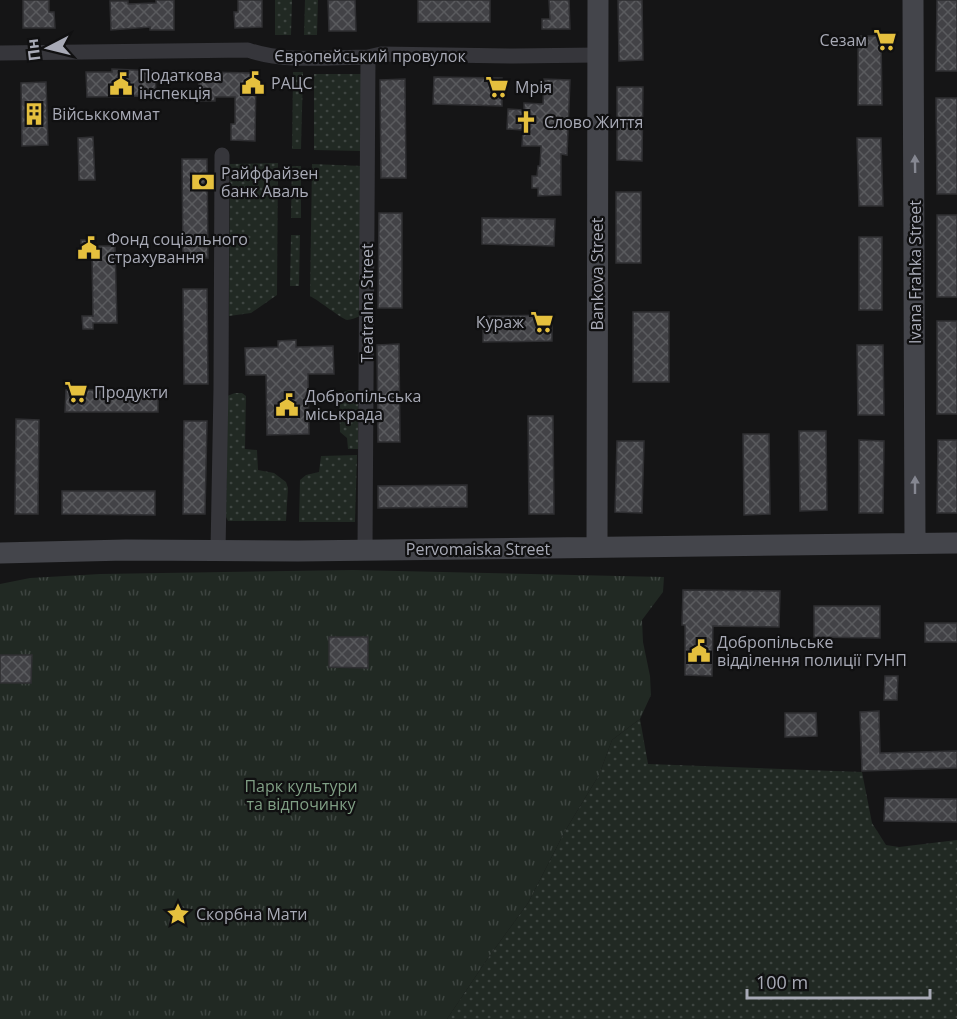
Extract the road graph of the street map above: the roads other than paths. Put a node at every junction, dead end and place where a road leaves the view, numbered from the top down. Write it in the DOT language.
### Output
graph roads {
  1 [pos="598,0"];
  2 [pos="913,0"];
  3 [pos="0,53"];
  4 [pos="598,55"];
  5 [pos="368,57"];
  6 [pos="222,155"];
  7 [pos="915,543"];
  8 [pos="957,543"];
  9 [pos="597,547"];
  10 [pos="365,549"];
  11 [pos="218,551"];
  12 [pos="0,553"];
  1 -- 4 [label="street, Bankova Street"];
  7 -- 2 [label="street, Ivana Frahka Street, one-way"];
  3 -- 5 [label="street, Європейський провулок"];
  4 -- 5 [label="street, Європейський провулок"];
  4 -- 9 [label="street, Bankova Street"];
  5 -- 10 [label="street, Teatralna Street"];
  6 -- 11 [label="street"];
  7 -- 8 [label="street, Pervomaiska Street"];
  7 -- 9 [label="street, Pervomaiska Street"];
  9 -- 10 [label="street, Pervomaiska Street"];
  10 -- 11 [label="street, Pervomaiska Street"];
  11 -- 12 [label="street, Pervomaiska Street"];
}
